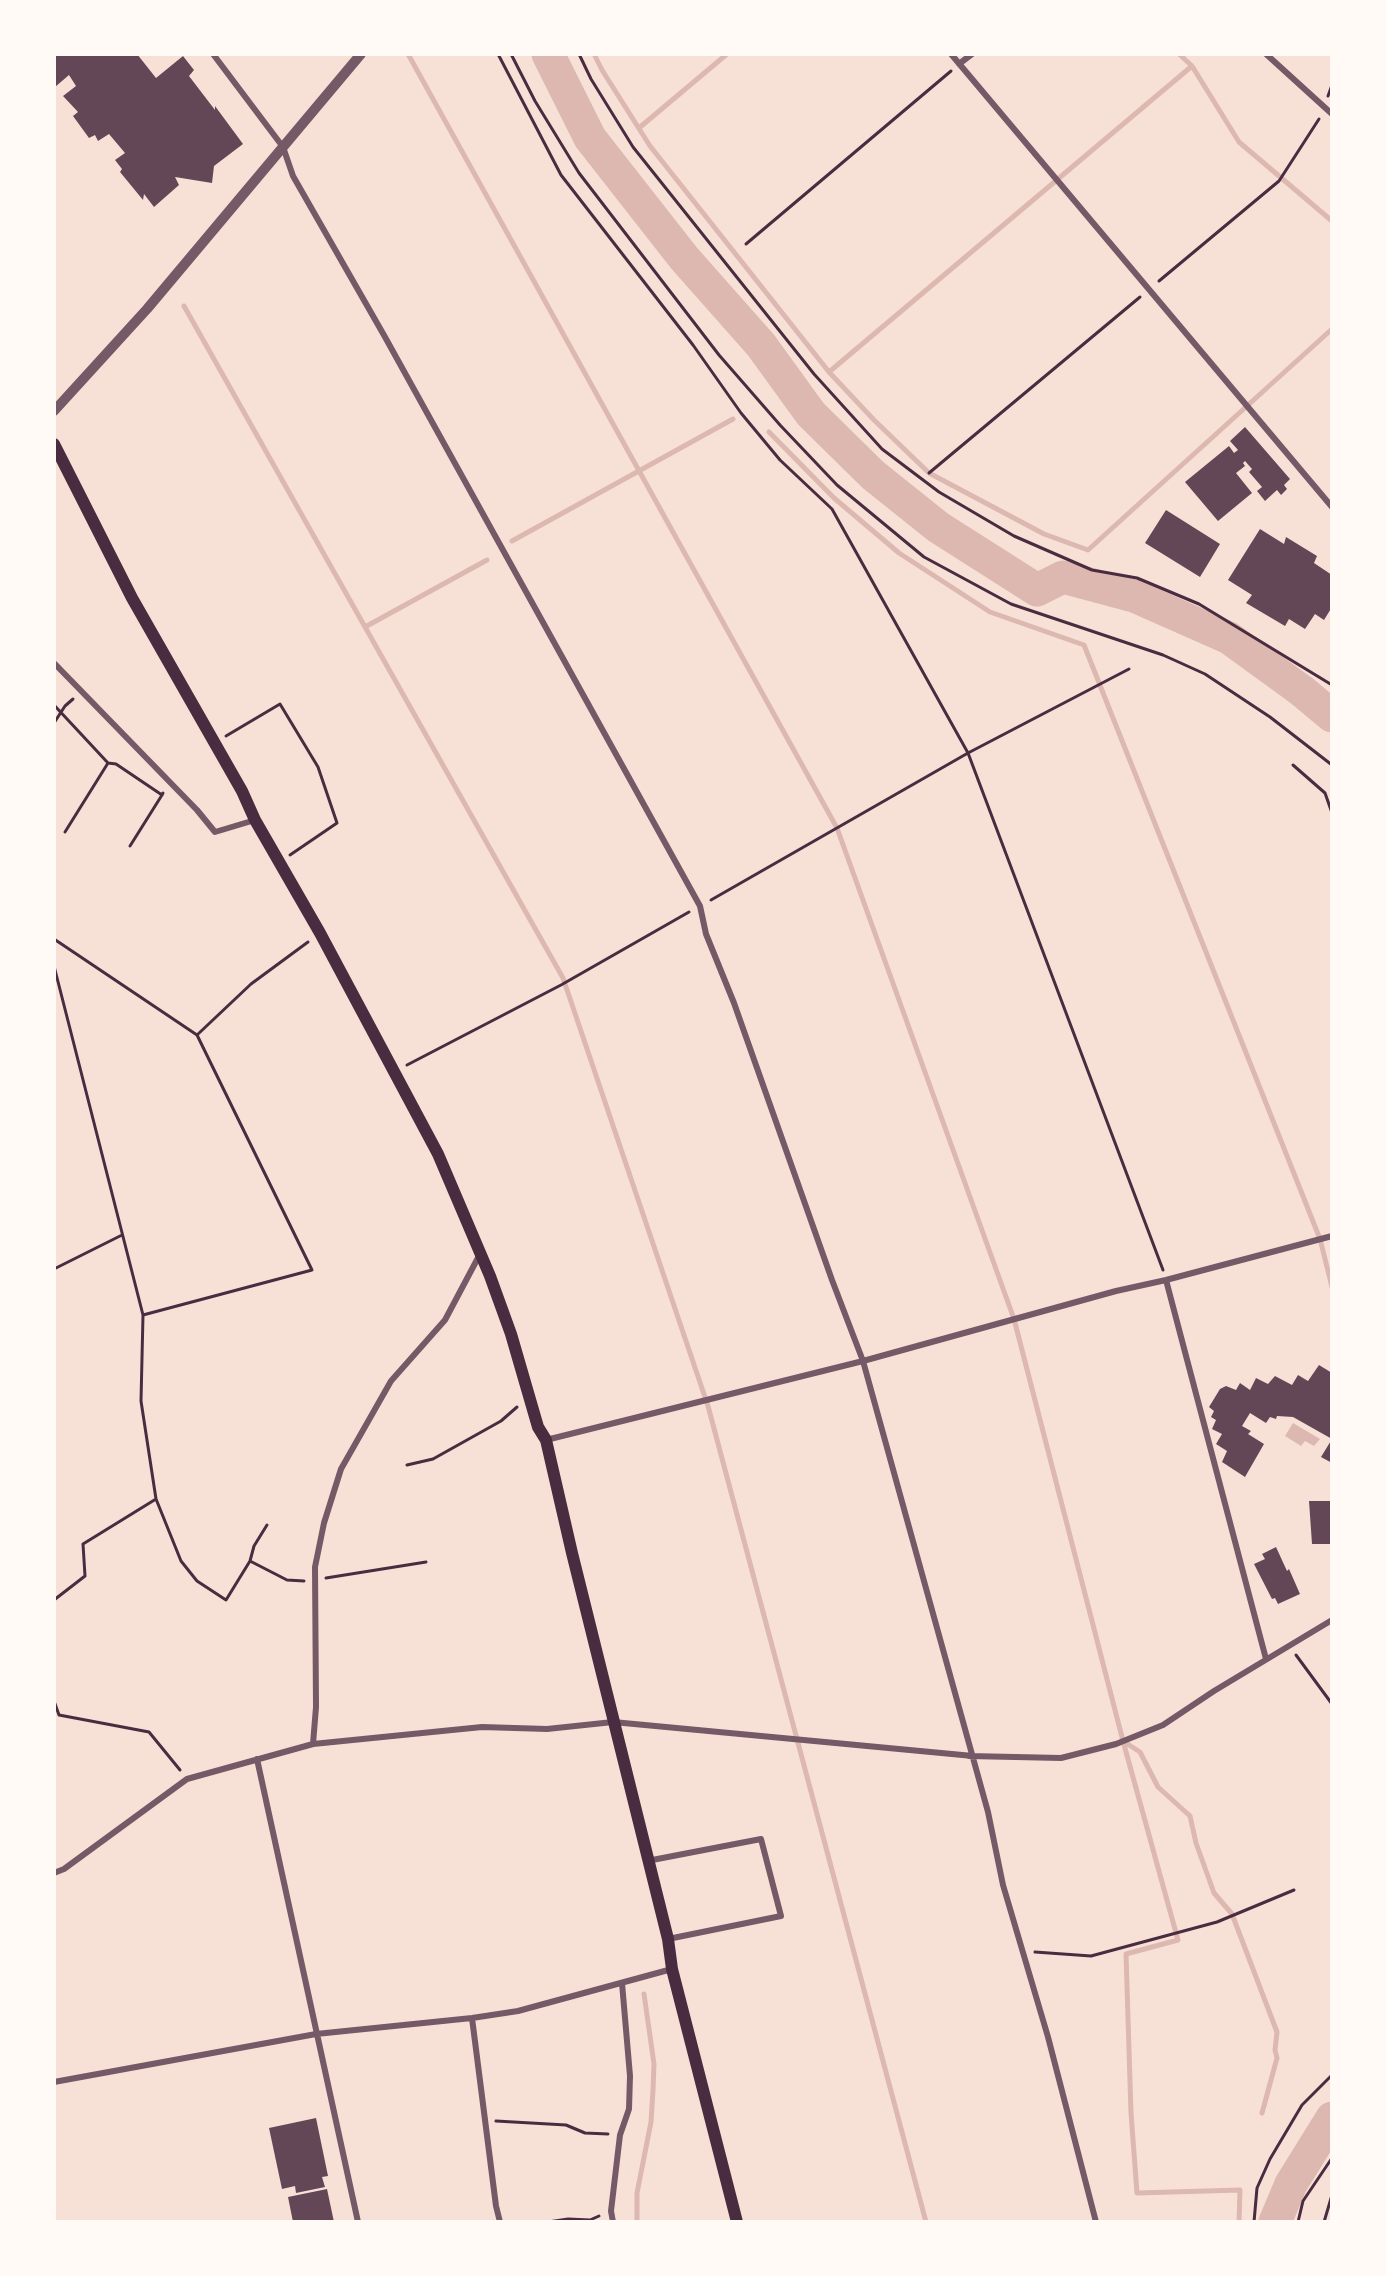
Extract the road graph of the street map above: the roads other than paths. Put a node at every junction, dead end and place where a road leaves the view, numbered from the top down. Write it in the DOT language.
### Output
graph roads {
  1 [pos="213,54"];
  2 [pos="361,54"];
  3 [pos="951,54"];
  4 [pos="972,54"];
  5 [pos="1266,54"];
  6 [pos="959,64"];
  7 [pos="1332,114"];
  8 [pos="283,147"];
  9 [pos="54,411"];
  10 [pos="54,444"];
  11 [pos="1332,507"];
  12 [pos="54,663"];
  13 [pos="255,820"];
  14 [pos="1332,1236"];
  15 [pos="480,1254"];
  16 [pos="1167,1280"];
  17 [pos="863,1361"];
  18 [pos="546,1440"];
  19 [pos="1332,1620"];
  20 [pos="1266,1659"];
  21 [pos="613,1722"];
  22 [pos="313,1744"];
  23 [pos="973,1756"];
  24 [pos="257,1759"];
  25 [pos="647,1861"];
  26 [pos="54,1873"];
  27 [pos="668,1939"];
  28 [pos="672,1969"];
  29 [pos="622,1983"];
  30 [pos="472,2018"];
  31 [pos="316,2034"];
  32 [pos="54,2082"];
  33 [pos="358,2222"];
  34 [pos="500,2222"];
  35 [pos="613,2222"];
  36 [pos="737,2222"];
  37 [pos="1096,2222"];
  1 -- 8 [label="street"];
  2 -- 8 [label="street"];
  3 -- 6 [label="street"];
  4 -- 6 [label="street"];
  5 -- 7 [label="street"];
  6 -- 11 [label="street"];
  8 -- 9 [label="street"];
  8 -- 17 [label="street"];
  10 -- 13 [label="main road"];
  12 -- 13 [label="street"];
  13 -- 15 [label="main road"];
  14 -- 16 [label="street"];
  15 -- 18 [label="main road"];
  15 -- 22 [label="street"];
  16 -- 17 [label="street"];
  16 -- 20 [label="street"];
  17 -- 18 [label="street"];
  17 -- 23 [label="street"];
  18 -- 21 [label="main road"];
  19 -- 20 [label="street"];
  20 -- 23 [label="street"];
  21 -- 22 [label="street"];
  21 -- 23 [label="street"];
  21 -- 25 [label="main road"];
  22 -- 24 [label="street"];
  23 -- 37 [label="street"];
  24 -- 26 [label="street"];
  24 -- 31 [label="street"];
  25 -- 27 [label="main road"];
  25 -- 27 [label="street"];
  27 -- 28 [label="main road"];
  28 -- 29 [label="street"];
  28 -- 36 [label="main road"];
  29 -- 30 [label="street"];
  29 -- 35 [label="street"];
  30 -- 31 [label="street"];
  30 -- 34 [label="street"];
  31 -- 32 [label="street"];
  31 -- 33 [label="street"];
}
